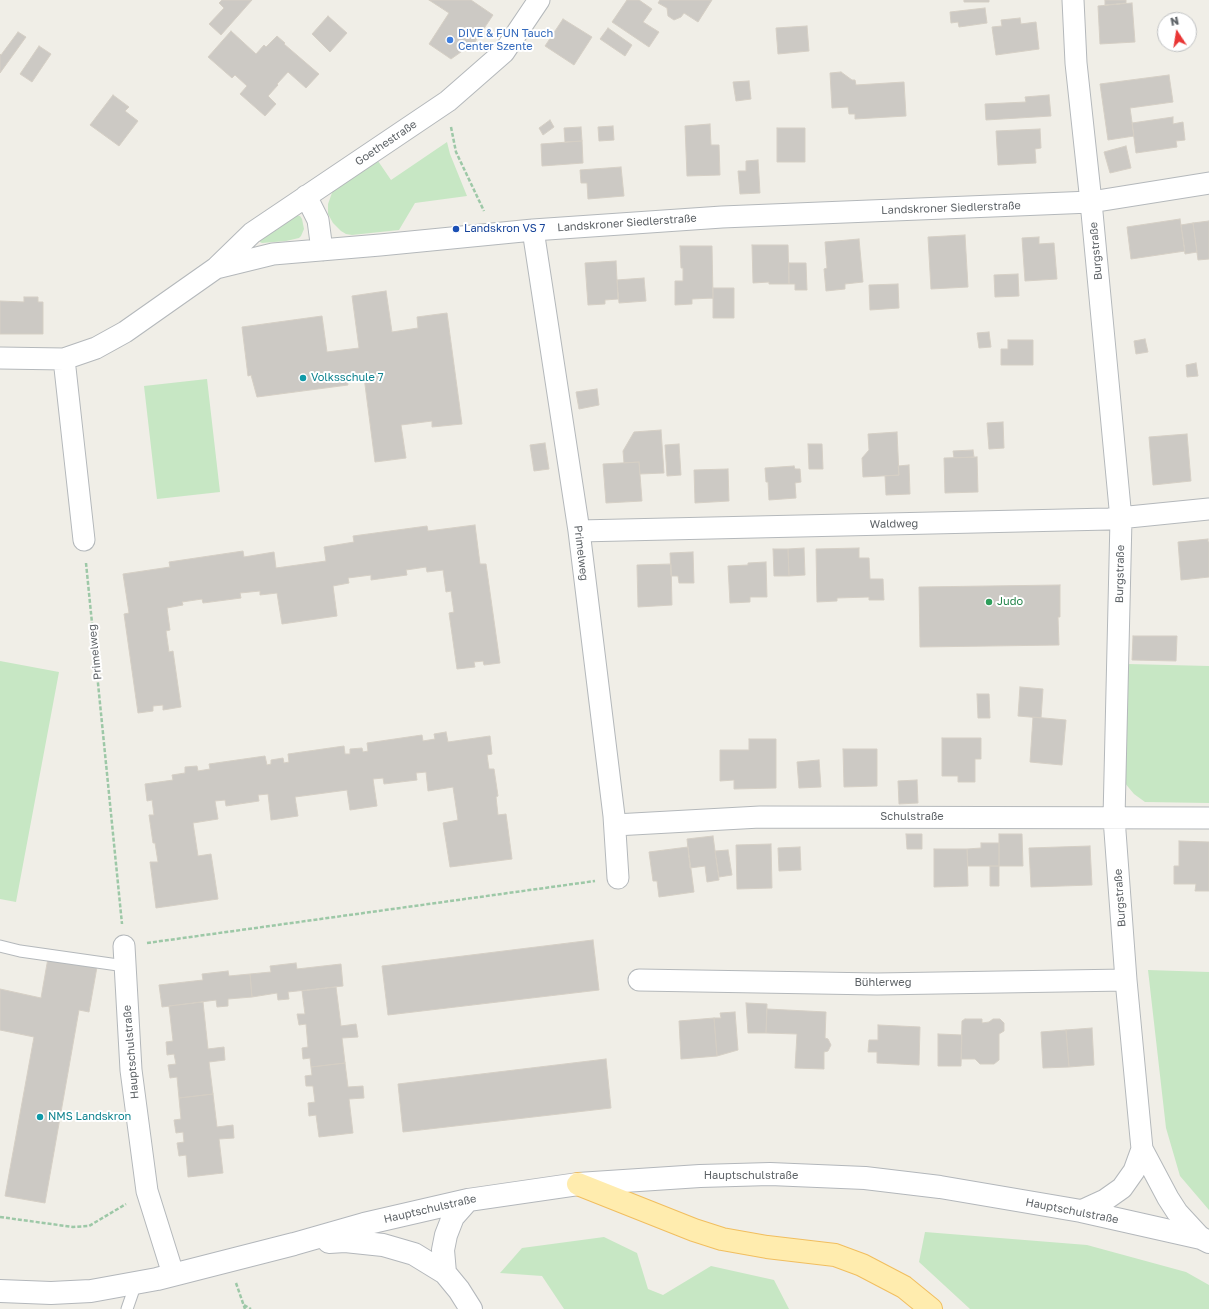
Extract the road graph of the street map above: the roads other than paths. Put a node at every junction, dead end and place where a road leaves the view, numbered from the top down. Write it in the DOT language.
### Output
graph roads {
  1 [pos="539,0"];
  2 [pos="1073,0"];
  3 [pos="1209,183"];
  4 [pos="306,196"];
  5 [pos="1091,202"];
  6 [pos="533,230"];
  7 [pos="322,250"];
  8 [pos="216,268"];
  9 [pos="0,358"];
  10 [pos="64,359"];
  11 [pos="1209,509"];
  12 [pos="1121,519"];
  13 [pos="579,531"];
  14 [pos="84,540"];
  15 [pos="1114,818"];
  16 [pos="1209,818"];
  17 [pos="615,825"];
  18 [pos="618,878"];
  19 [pos="0,946"];
  20 [pos="124,946"];
  21 [pos="125,966"];
  22 [pos="639,980"];
  23 [pos="1126,980"];
  24 [pos="1142,1149"];
  25 [pos="578,1184"];
  26 [pos="468,1200"];
  27 [pos="1081,1211"];
  28 [pos="1205,1240"];
  29 [pos="294,1244"];
  30 [pos="445,1273"];
  31 [pos="173,1274"];
  32 [pos="136,1283"];
  33 [pos="0,1291"];
  34 [pos="127,1309"];
  35 [pos="471,1309"];
  36 [pos="931,1309"];
  1 -- 4 [label="street, Goethestraße"];
  2 -- 5 [label="street, Burgstraße"];
  3 -- 5 [label="street, Landskroner Siedlerstraße"];
  4 -- 7 [label="street"];
  4 -- 8 [label="street, Goethestraße"];
  5 -- 6 [label="street, Landskroner Siedlerstraße"];
  5 -- 12 [label="street, Burgstraße"];
  6 -- 7 [label="street, Landskroner Siedlerstraße"];
  6 -- 13 [label="street, Primelweg"];
  7 -- 8 [label="street, Landskroner Siedlerstraße"];
  8 -- 10 [label="street, Landskroner Siedlerstraße"];
  9 -- 10 [label="street, Landskroner Siedlerstraße"];
  10 -- 14 [label="street"];
  11 -- 12 [label="street, Waldweg"];
  12 -- 13 [label="street, Waldweg"];
  12 -- 15 [label="street, Burgstraße"];
  13 -- 17 [label="street, Primelweg"];
  15 -- 16 [label="street, Schulstraße"];
  15 -- 17 [label="street, Schulstraße"];
  15 -- 23 [label="street, Burgstraße"];
  17 -- 18 [label="street, Primelweg"];
  19 -- 21 [label="lane"];
  20 -- 21 [label="street, Hauptschulstraße"];
  21 -- 31 [label="street, Hauptschulstraße"];
  22 -- 23 [label="street, Bühlerweg"];
  23 -- 24 [label="street, Burgstraße"];
  24 -- 27 [label="street, Burgstraße"];
  24 -- 28 [label="street, Burgstraße"];
  25 -- 26 [label="main road, Hauptschulstraße"];
  25 -- 27 [label="main road, Hauptschulstraße"];
  25 -- 36 [label="main road"];
  26 -- 29 [label="main road, Hauptschulstraße"];
  26 -- 30 [label="main road"];
  27 -- 28 [label="main road, Hauptschulstraße"];
  29 -- 30 [label="main road, Hauptschulstraße"];
  29 -- 31 [label="main road, Hauptschulstraße"];
  30 -- 35 [label="main road, Hauptschulstraße"];
  31 -- 32 [label="main road, Hauptschulstraße"];
  32 -- 33 [label="main road, Hauptschulstraße"];
  32 -- 34 [label="lane"];
}
